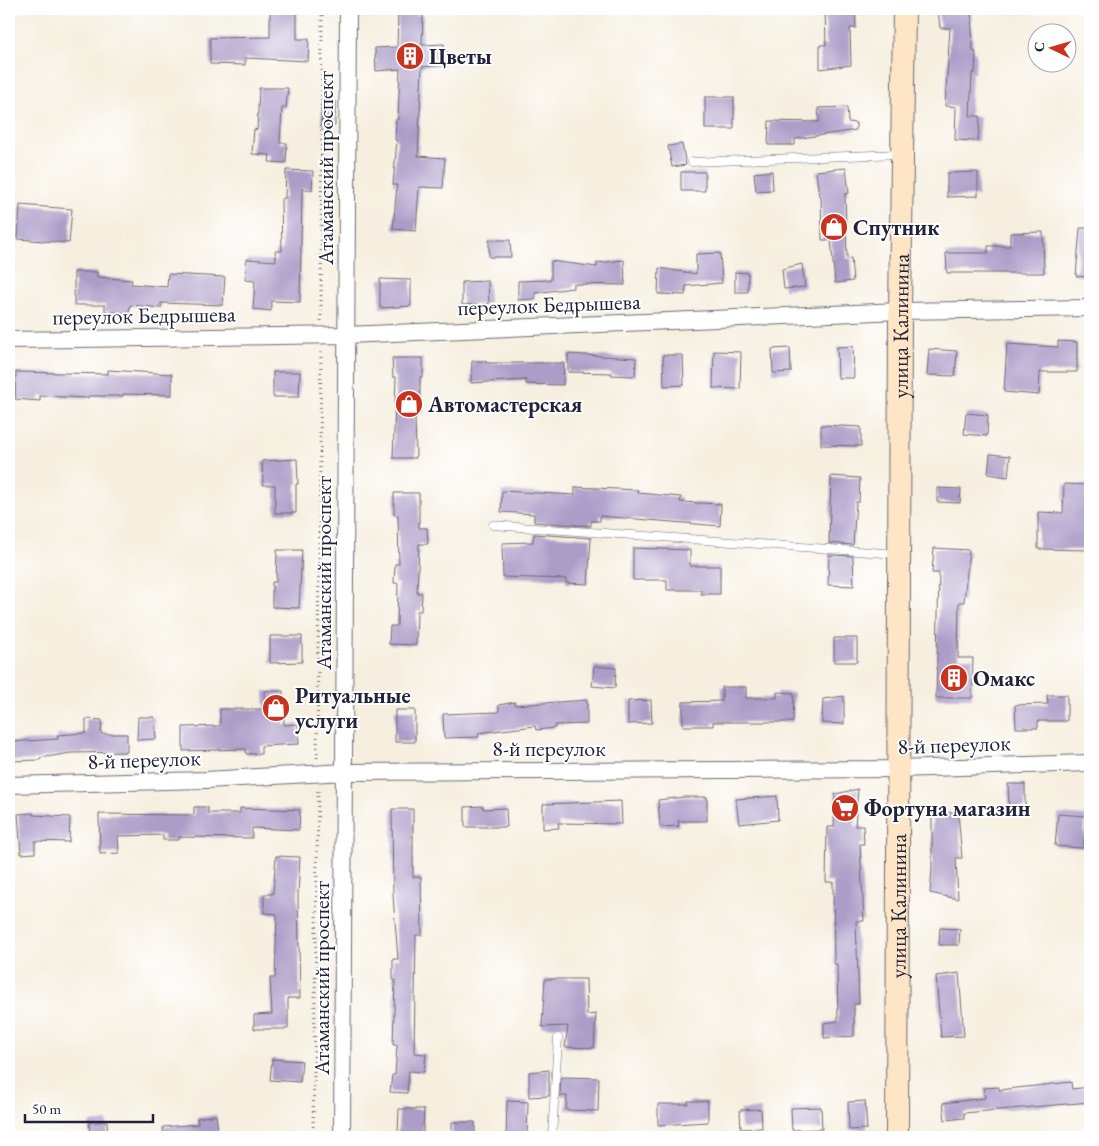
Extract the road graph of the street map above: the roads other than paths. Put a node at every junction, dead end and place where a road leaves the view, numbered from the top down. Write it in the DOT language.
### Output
graph roads {
  1 [pos="348,9"];
  2 [pos="904,9"];
  3 [pos="902,154"];
  4 [pos="692,162"];
  5 [pos="1090,308"];
  6 [pos="900,311"];
  7 [pos="346,335"];
  8 [pos="9,340"];
  9 [pos="493,526"];
  10 [pos="898,554"];
  11 [pos="1090,762"];
  12 [pos="898,768"];
  13 [pos="345,772"];
  14 [pos="9,785"];
  15 [pos="558,1038"];
  16 [pos="342,1137"];
  17 [pos="552,1137"];
  18 [pos="897,1137"];
  1 -- 7 [label="street, Атаманский проспект"];
  2 -- 3 [label="main road, улица Калинина"];
  3 -- 4 [label="lane"];
  3 -- 6 [label="main road, улица Калинина"];
  5 -- 6 [label="street, переулок Бедрышева"];
  6 -- 7 [label="street, переулок Бедрышева"];
  6 -- 10 [label="main road, улица Калинина"];
  7 -- 8 [label="street, переулок Бедрышева"];
  7 -- 13 [label="street, Атаманский проспект"];
  9 -- 10 [label="lane"];
  10 -- 12 [label="main road, улица Калинина"];
  11 -- 12 [label="street, 8-й переулок"];
  12 -- 13 [label="street, 8-й переулок"];
  12 -- 18 [label="main road, улица Калинина"];
  13 -- 14 [label="street, 8-й переулок"];
  13 -- 16 [label="street, Атаманский проспект"];
  15 -- 17 [label="lane"];
}
